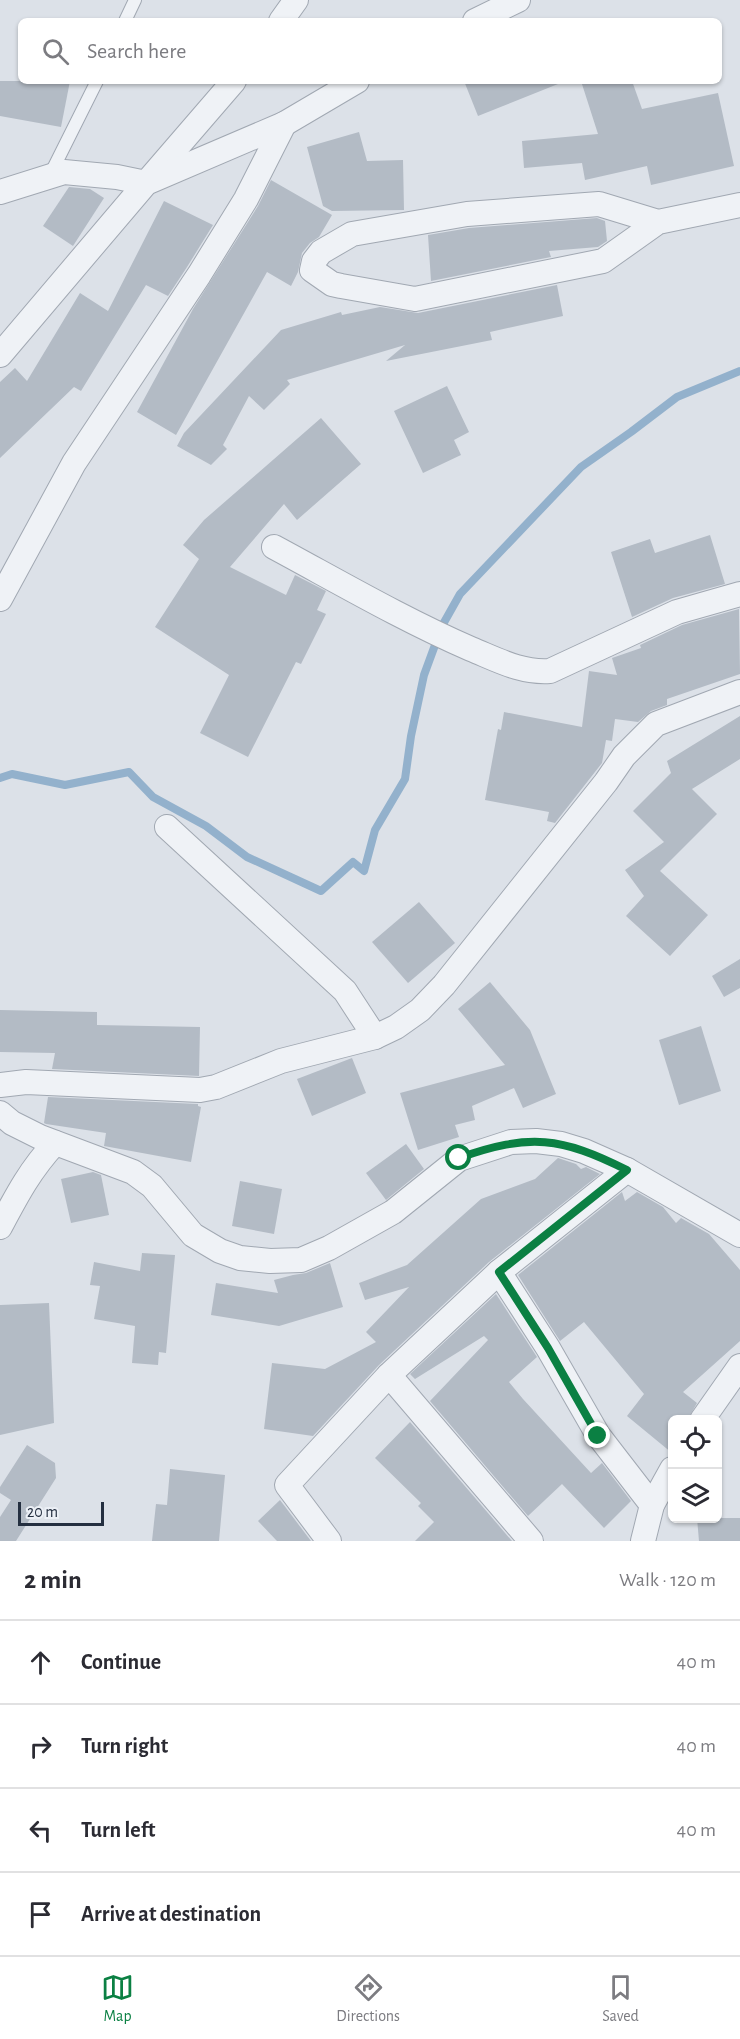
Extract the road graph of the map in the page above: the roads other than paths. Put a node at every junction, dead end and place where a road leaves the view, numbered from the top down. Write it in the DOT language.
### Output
graph roads {
  1 [pos="135,0"];
  2 [pos="296,0"];
  3 [pos="518,0"];
  4 [pos="126,18"];
  5 [pos="283,18"];
  6 [pos="481,18"];
  7 [pos="95,84"];
  8 [pos="231,84"];
  9 [pos="352,84"];
  10 [pos="284,124"];
  11 [pos="49,176"];
  12 [pos="146,183"];
  13 [pos="0,192"];
  14 [pos="740,205"];
  15 [pos="658,222"];
  16 [pos="0,355"];
  17 [pos="274,547"];
  18 [pos="740,594"];
  19 [pos="0,599"];
  20 [pos="740,692"];
  21 [pos="166,826"];
  22 [pos="375,1037"];
  23 [pos="0,1085"];
  24 [pos="0,1113"];
  25 [pos="55,1143"];
  26 [pos="627,1170"];
  27 [pos="0,1227"];
  28 [pos="740,1235"];
  29 [pos="499,1272"];
  30 [pos="740,1366"];
  31 [pos="388,1375"];
  32 [pos="705,1415"];
  33 [pos="668,1476"];
  34 [pos="652,1505"];
  35 [pos="329,1541"];
  36 [pos="531,1541"];
  37 [pos="643,1541"];
  1 -- 4 [label="lane"];
  2 -- 5 [label="street"];
  3 -- 6 [label="street"];
  7 -- 11 [label="lane"];
  8 -- 12 [label="street"];
  9 -- 10 [label="street"];
  10 -- 12 [label="street"];
  10 -- 19 [label="street"];
  11 -- 12 [label="street"];
  11 -- 13 [label="street"];
  12 -- 16 [label="street"];
  14 -- 15 [label="street"];
  15 -- 15 [label="street"];
  17 -- 18 [label="street"];
  20 -- 22 [label="street"];
  21 -- 22 [label="street"];
  22 -- 23 [label="street"];
  24 -- 25 [label="street"];
  25 -- 26 [label="street"];
  25 -- 27 [label="street"];
  26 -- 28 [label="street"];
  26 -- 29 [label="street"];
  29 -- 31 [label="street"];
  29 -- 34 [label="street"];
  30 -- 32 [label="street"];
  31 -- 35 [label="street"];
  31 -- 36 [label="street"];
  33 -- 34 [label="street"];
  34 -- 37 [label="street"];
}
